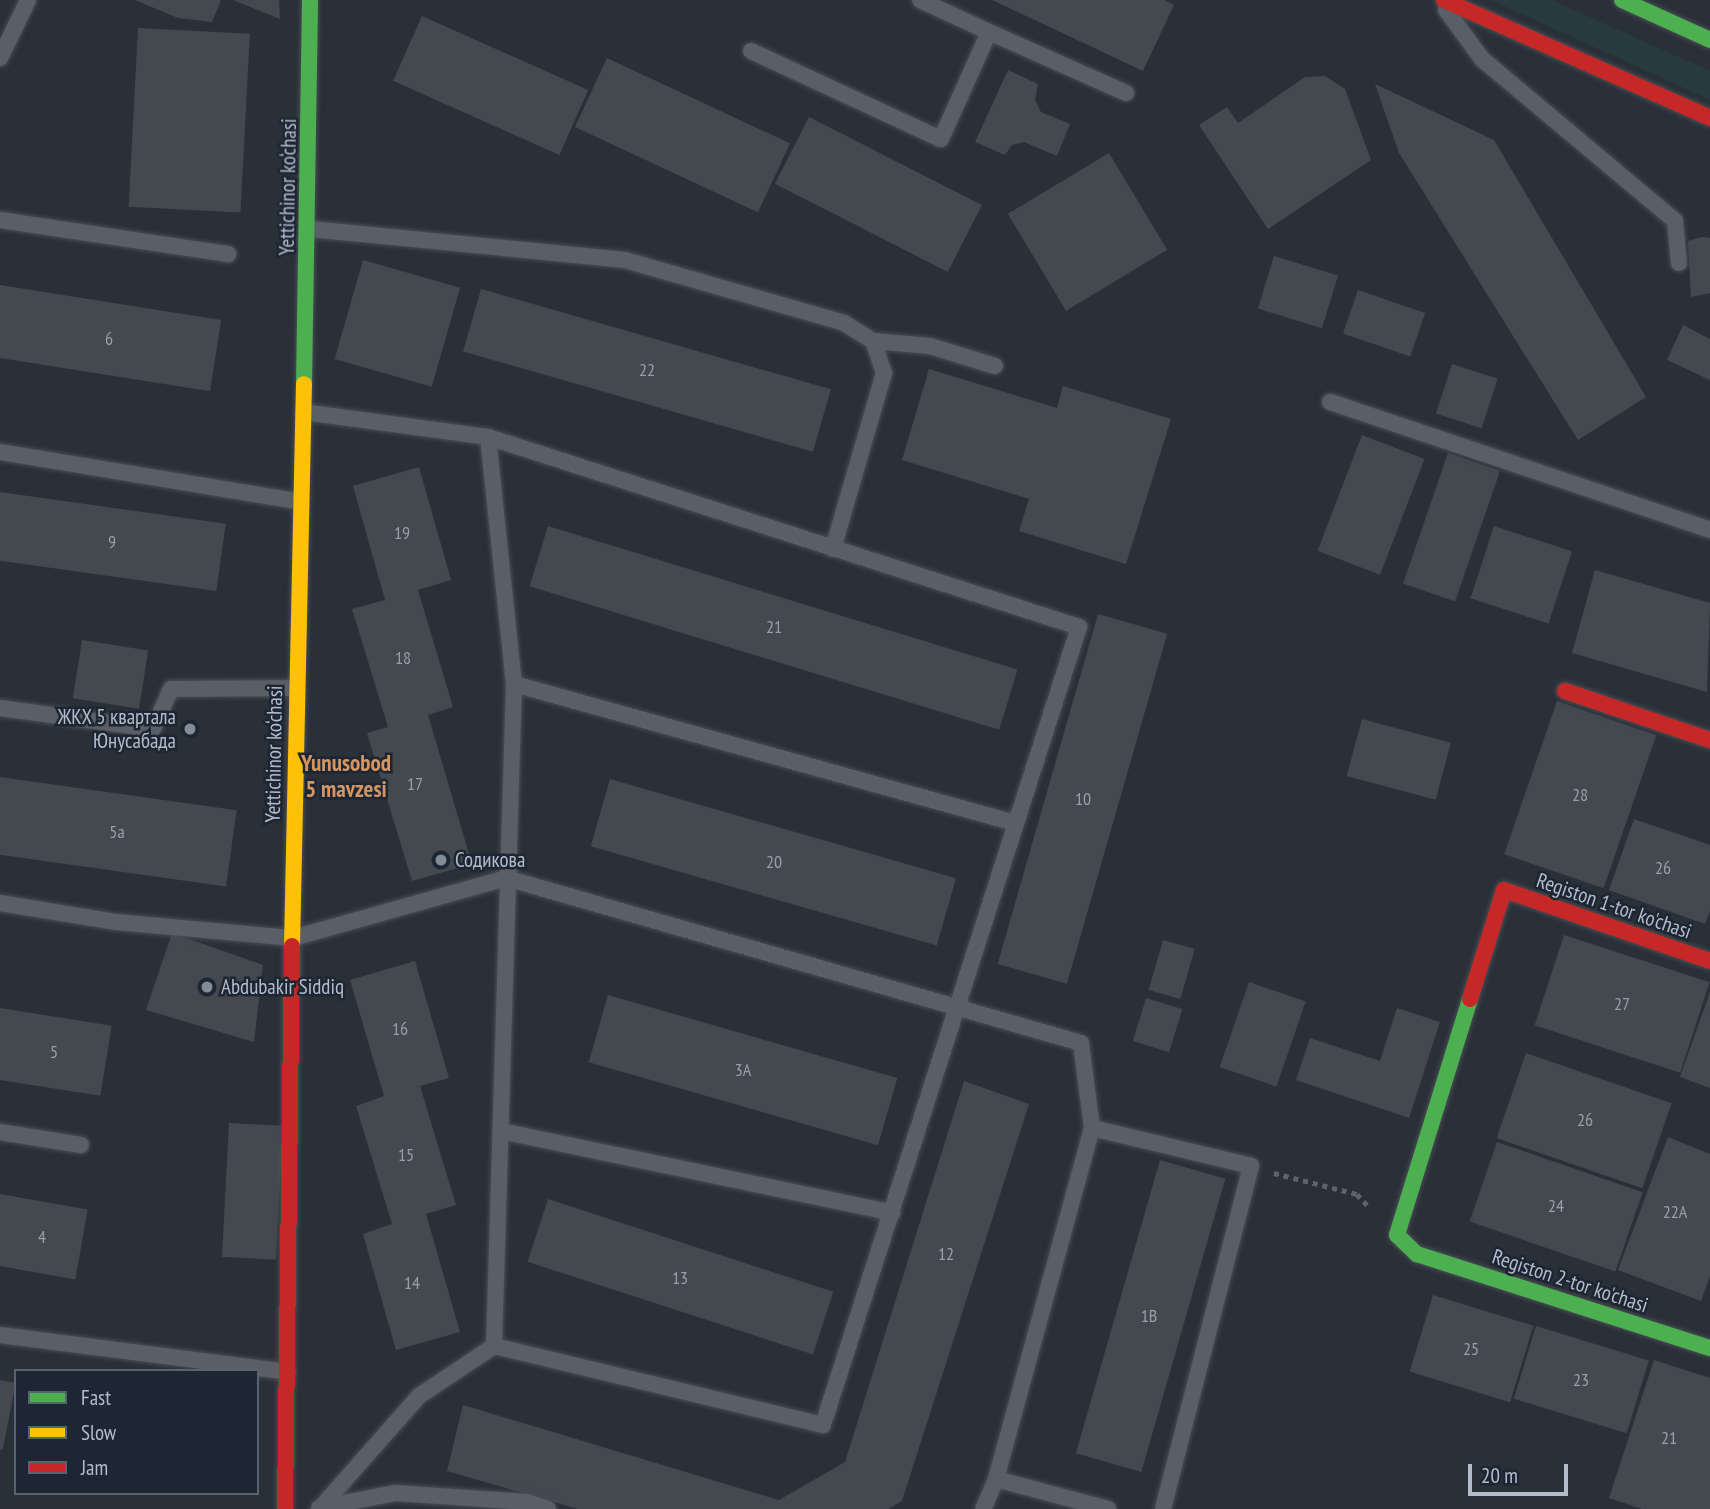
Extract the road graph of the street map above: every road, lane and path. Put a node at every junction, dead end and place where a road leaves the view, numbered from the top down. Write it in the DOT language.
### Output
graph roads {
  1 [pos="28,0"];
  2 [pos="310,0"];
  3 [pos="920,0"];
  4 [pos="1439,0"];
  5 [pos="1444,0"];
  6 [pos="1622,0"];
  7 [pos="989,32"];
  8 [pos="1710,40"];
  9 [pos="751,51"];
  10 [pos="0,58"];
  11 [pos="1126,93"];
  12 [pos="1710,118"];
  13 [pos="0,220"];
  14 [pos="309,229"];
  15 [pos="228,254"];
  16 [pos="1679,263"];
  17 [pos="873,341"];
  18 [pos="995,366"];
  19 [pos="1330,402"];
  20 [pos="302,412"];
  21 [pos="488,437"];
  22 [pos="0,452"];
  23 [pos="302,502"];
  24 [pos="1710,530"];
  25 [pos="834,548"];
  26 [pos="514,684"];
  27 [pos="295,688"];
  28 [pos="1565,691"];
  29 [pos="0,708"];
  30 [pos="1710,740"];
  31 [pos="1015,823"];
  32 [pos="506,878"];
  33 [pos="0,903"];
  34 [pos="293,939"];
  35 [pos="1710,961"];
  36 [pos="956,1003"];
  37 [pos="1092,1128"];
  38 [pos="501,1131"];
  39 [pos="0,1132"];
  40 [pos="80,1145"];
  41 [pos="1251,1167"];
  42 [pos="892,1213"];
  43 [pos="1397,1235"];
  44 [pos="0,1335"];
  45 [pos="494,1346"];
  46 [pos="1710,1348"];
  47 [pos="258,1369"];
  48 [pos="259,1369"];
  49 [pos="288,1373"];
  50 [pos="996,1479"];
  51 [pos="320,1508"];
  52 [pos="285,1509"];
  53 [pos="548,1509"];
  54 [pos="983,1509"];
  55 [pos="1108,1509"];
  56 [pos="1163,1509"];
  1 -- 10 [label="lane"];
  2 -- 14 [label="street, Yettichinor ko‘chasi"];
  3 -- 7 [label="lane"];
  4 -- 16 [label="lane"];
  5 -- 12 [label="street"];
  6 -- 8 [label="street"];
  7 -- 9 [label="lane"];
  7 -- 11 [label="lane"];
  13 -- 15 [label="lane"];
  14 -- 17 [label="lane"];
  14 -- 20 [label="street, Yettichinor ko‘chasi"];
  17 -- 18 [label="lane"];
  17 -- 25 [label="lane"];
  19 -- 24 [label="lane"];
  20 -- 21 [label="lane"];
  20 -- 23 [label="street, Yettichinor ko‘chasi"];
  21 -- 25 [label="lane"];
  21 -- 26 [label="lane"];
  22 -- 23 [label="lane"];
  23 -- 27 [label="street, Yettichinor ko‘chasi"];
  25 -- 31 [label="lane"];
  26 -- 31 [label="lane"];
  26 -- 32 [label="lane"];
  27 -- 29 [label="lane"];
  27 -- 34 [label="street, Yettichinor ko‘chasi"];
  28 -- 30 [label="street"];
  31 -- 36 [label="lane"];
  32 -- 34 [label="lane"];
  32 -- 36 [label="lane"];
  32 -- 38 [label="lane"];
  33 -- 34 [label="lane"];
  34 -- 49 [label="street, Yettichinor ko‘chasi"];
  35 -- 43 [label="street, Registon 1-tor ko'chasi"];
  36 -- 37 [label="lane"];
  36 -- 42 [label="lane"];
  37 -- 41 [label="lane"];
  37 -- 50 [label="lane"];
  38 -- 42 [label="lane"];
  38 -- 45 [label="lane"];
  39 -- 40 [label="lane"];
  41 -- 43 [label="path"];
  41 -- 56 [label="lane"];
  42 -- 45 [label="lane"];
  43 -- 46 [label="street, Registon 2-tor ko'chasi"];
  44 -- 47 [label="lane"];
  45 -- 51 [label="lane"];
  48 -- 49 [label="lane"];
  49 -- 52 [label="street, Yettichinor ko‘chasi"];
  50 -- 54 [label="lane"];
  50 -- 55 [label="lane"];
  51 -- 53 [label="lane"];
}
